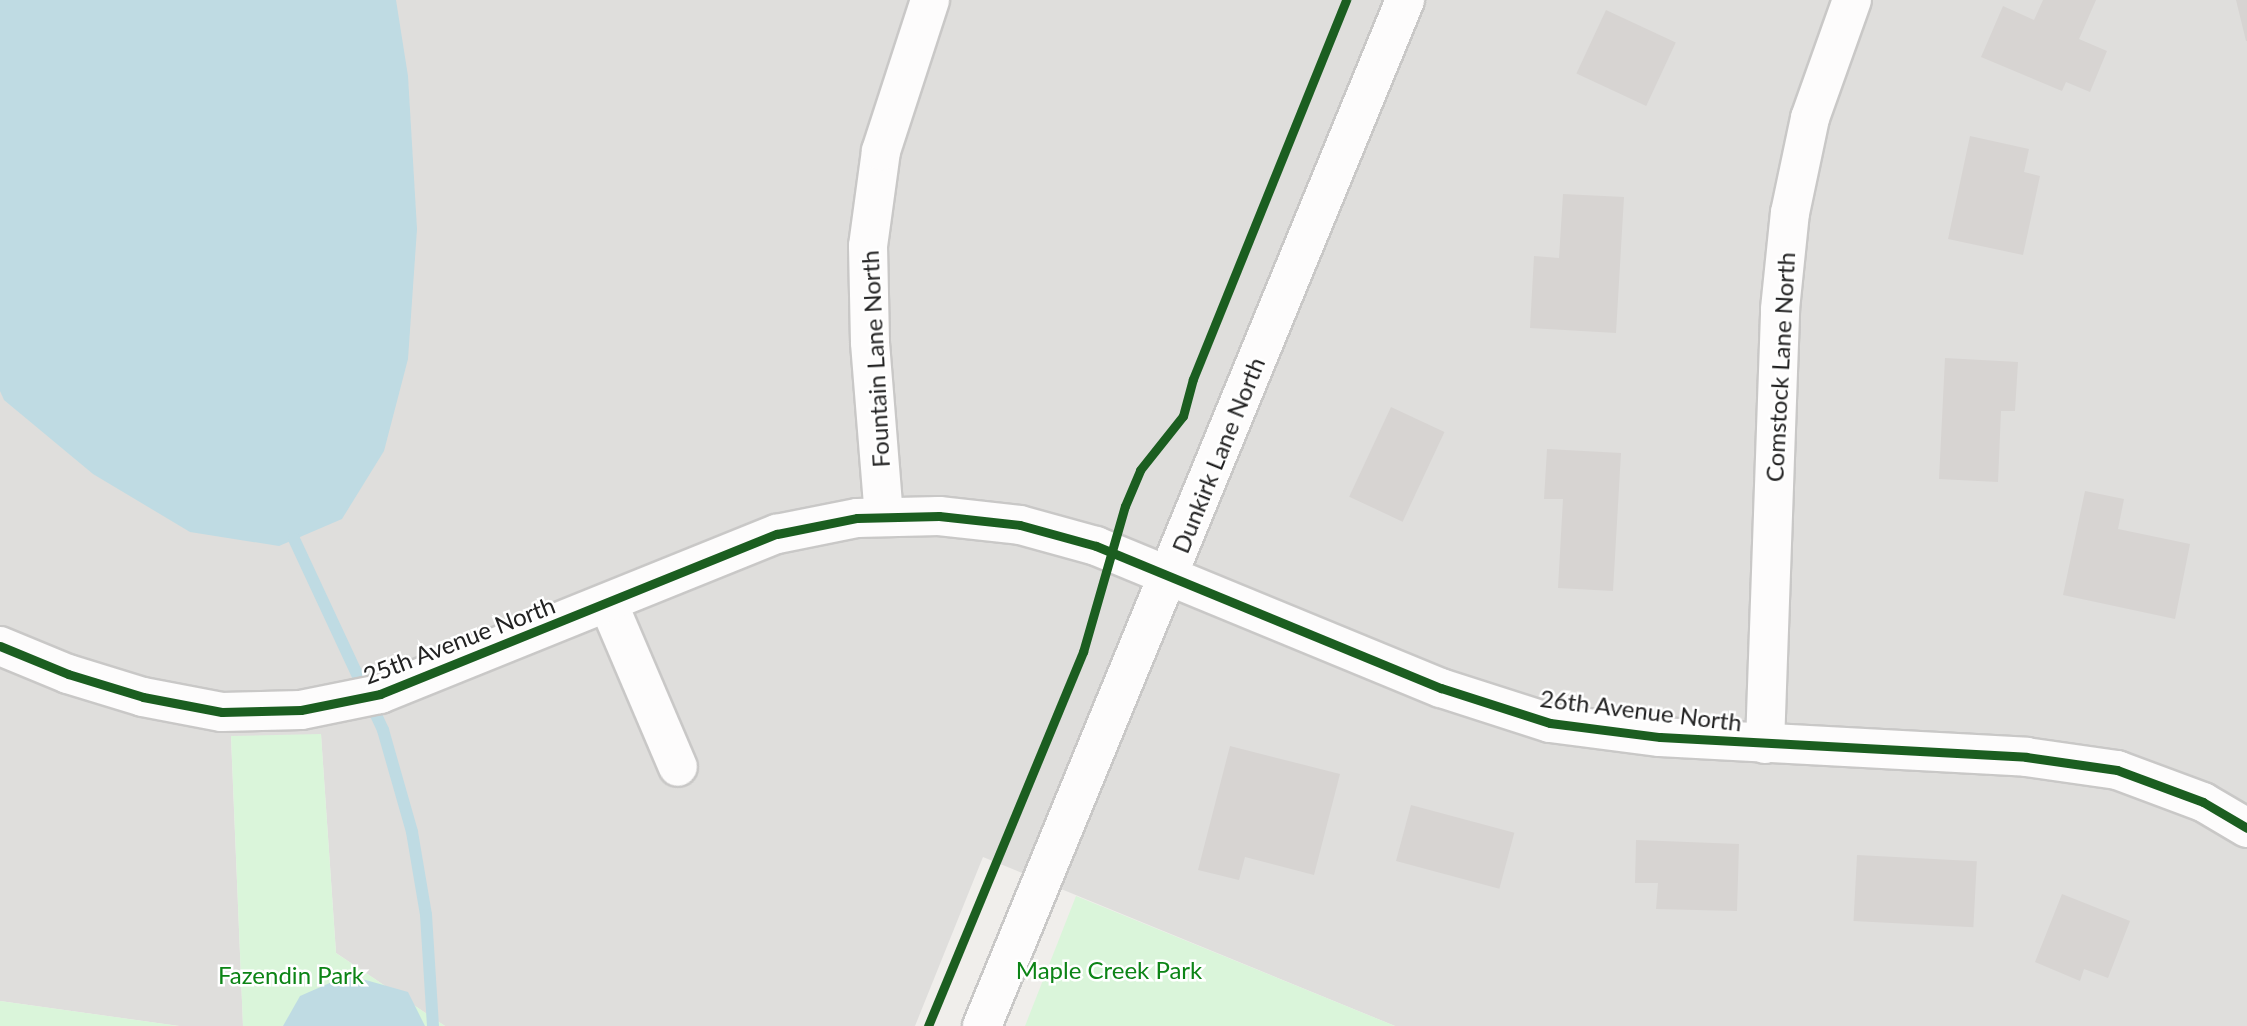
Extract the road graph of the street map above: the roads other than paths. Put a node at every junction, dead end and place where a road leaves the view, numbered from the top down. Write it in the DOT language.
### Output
graph roads {
  1 [pos="930,0"];
  2 [pos="1405,0"];
  3 [pos="1852,0"];
  4 [pos="884,517"];
  5 [pos="1168,577"];
  6 [pos="608,603"];
  7 [pos="0,646"];
  8 [pos="1765,744"];
  9 [pos="678,766"];
  10 [pos="2247,828"];
  11 [pos="982,1026"];
  1 -- 4 [label="street, Fountain Lane North"];
  2 -- 5 [label="street, Dunkirk Lane North"];
  3 -- 8 [label="street, Comstock Lane North"];
  4 -- 5 [label="street, 26th Avenue North"];
  4 -- 6 [label="street, 25th Avenue North"];
  5 -- 8 [label="street, 26th Avenue North"];
  5 -- 11 [label="street, Dunkirk Lane North"];
  6 -- 7 [label="street, 25th Avenue North"];
  6 -- 9 [label="street"];
  8 -- 10 [label="street, 26th Avenue North"];
}
